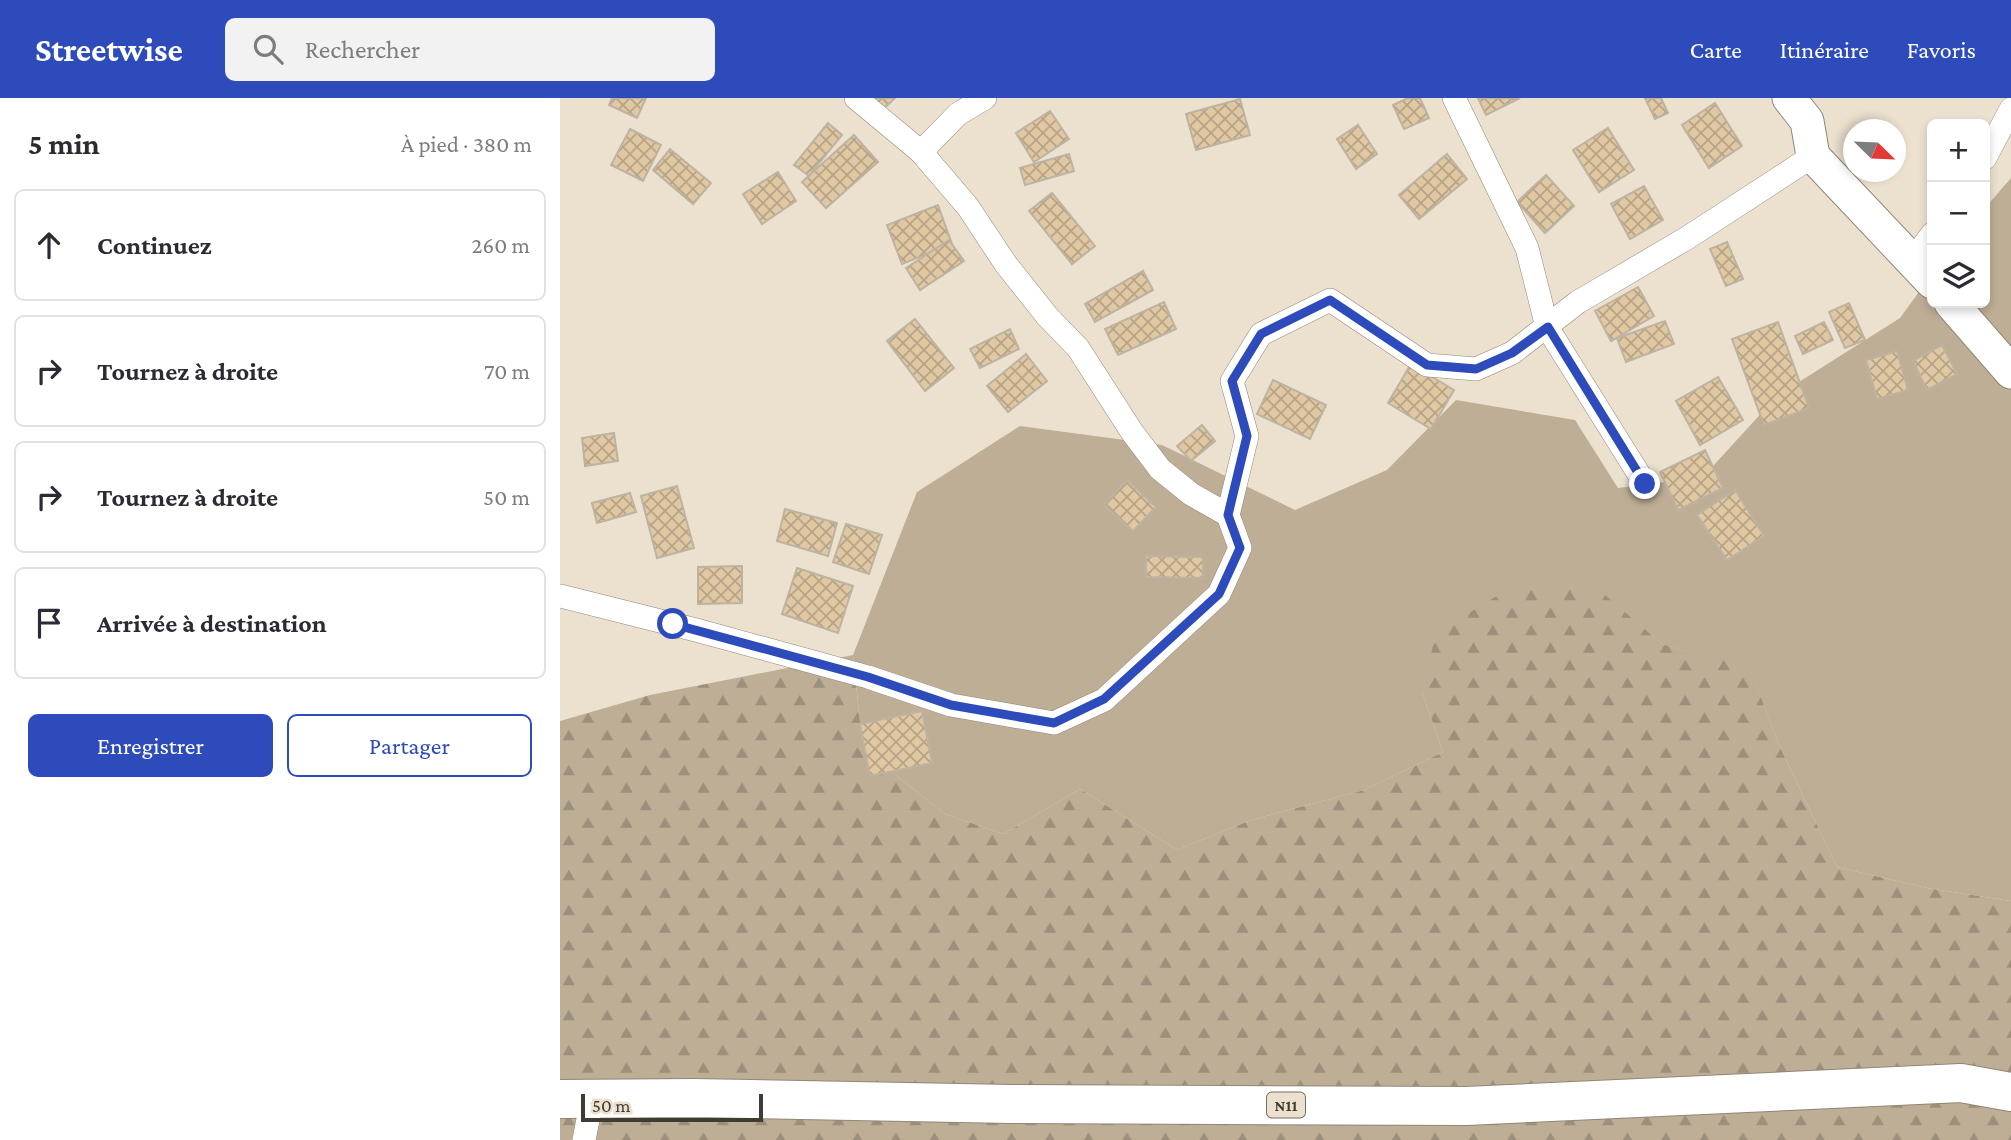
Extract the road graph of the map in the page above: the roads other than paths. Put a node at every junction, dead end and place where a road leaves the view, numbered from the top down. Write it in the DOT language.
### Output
graph roads {
  1 [pos="856,98"];
  2 [pos="985,98"];
  3 [pos="1454,98"];
  4 [pos="1789,98"];
  5 [pos="2011,109"];
  6 [pos="1990,149"];
  7 [pos="920,152"];
  8 [pos="1813,156"];
  9 [pos="1926,258"];
  10 [pos="1955,308"];
  11 [pos="1548,327"];
  12 [pos="2011,372"];
  13 [pos="1645,484"];
  14 [pos="1228,515"];
  15 [pos="560,596"];
  16 [pos="2011,1092"];
  17 [pos="576,1099"];
  18 [pos="584,1140"];
  1 -- 7 [label="street"];
  2 -- 7 [label="street"];
  3 -- 11 [label="street"];
  4 -- 8 [label="street"];
  5 -- 6 [label="street"];
  7 -- 14 [label="street"];
  8 -- 9 [label="street"];
  8 -- 11 [label="street"];
  10 -- 12 [label="street"];
  11 -- 13 [label="street"];
  11 -- 14 [label="street"];
  14 -- 15 [label="street"];
  16 -- 17 [label="highway, N11"];
  17 -- 18 [label="street"];
}
